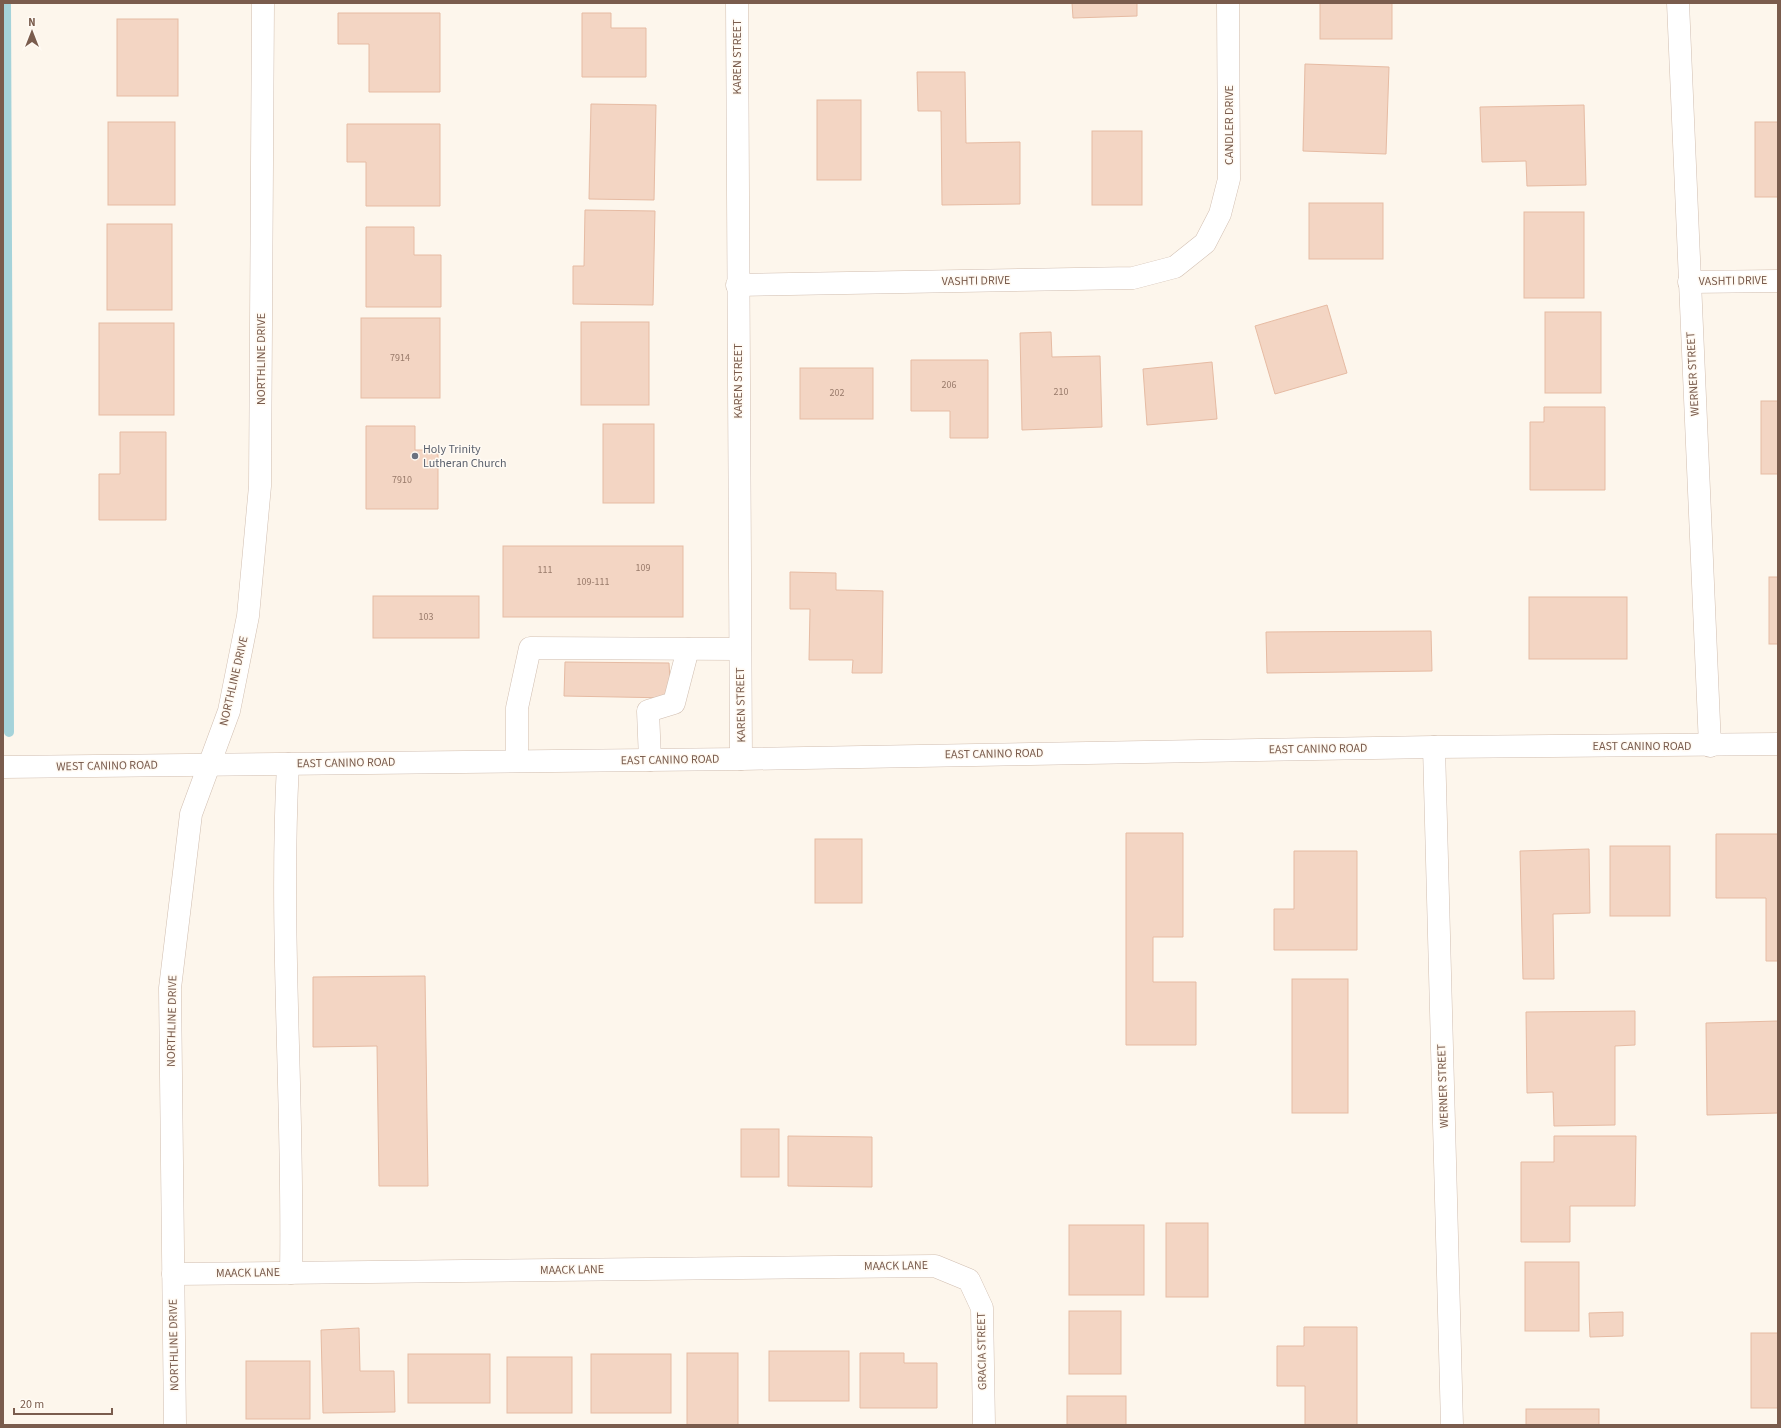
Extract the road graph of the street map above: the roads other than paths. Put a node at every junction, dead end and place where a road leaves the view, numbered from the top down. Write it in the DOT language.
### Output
graph roads {
  1 [pos="263,3"];
  2 [pos="737,3"];
  3 [pos="1228,3"];
  4 [pos="1678,3"];
  5 [pos="1205,243"];
  6 [pos="1778,281"];
  7 [pos="1689,282"];
  8 [pos="737,284"];
  9 [pos="688,649"];
  10 [pos="740,649"];
  11 [pos="1778,744"];
  12 [pos="1710,746"];
  13 [pos="1434,747"];
  14 [pos="741,759"];
  15 [pos="650,760"];
  16 [pos="517,761"];
  17 [pos="288,764"];
  18 [pos="210,765"];
  19 [pos="3,767"];
  20 [pos="290,1272"];
  21 [pos="173,1274"];
  22 [pos="969,1280"];
  23 [pos="175,1425"];
  24 [pos="984,1425"];
  25 [pos="1452,1425"];
  1 -- 18 [label="street, NORTHLINE DRIVE"];
  2 -- 8 [label="street, KAREN STREET"];
  3 -- 5 [label="street, CANDLER DRIVE"];
  4 -- 7 [label="street, WERNER STREET"];
  5 -- 8 [label="street, VASHTI DRIVE"];
  6 -- 7 [label="street, VASHTI DRIVE"];
  7 -- 12 [label="street, WERNER STREET"];
  8 -- 10 [label="street, KAREN STREET"];
  9 -- 10 [label="street"];
  9 -- 15 [label="street"];
  9 -- 16 [label="street"];
  10 -- 14 [label="street, KAREN STREET"];
  11 -- 12 [label="street, EAST CANINO ROAD"];
  12 -- 13 [label="street, EAST CANINO ROAD"];
  13 -- 14 [label="street, EAST CANINO ROAD"];
  13 -- 25 [label="street, WERNER STREET"];
  14 -- 15 [label="street, EAST CANINO ROAD"];
  15 -- 16 [label="street, EAST CANINO ROAD"];
  16 -- 17 [label="street, EAST CANINO ROAD"];
  17 -- 18 [label="street, EAST CANINO ROAD"];
  17 -- 20 [label="street"];
  18 -- 19 [label="street, WEST CANINO ROAD"];
  18 -- 21 [label="street, NORTHLINE DRIVE"];
  20 -- 21 [label="street, MAACK LANE"];
  20 -- 22 [label="street, MAACK LANE"];
  21 -- 23 [label="street, NORTHLINE DRIVE"];
  22 -- 24 [label="street, GRACIA STREET"];
}
